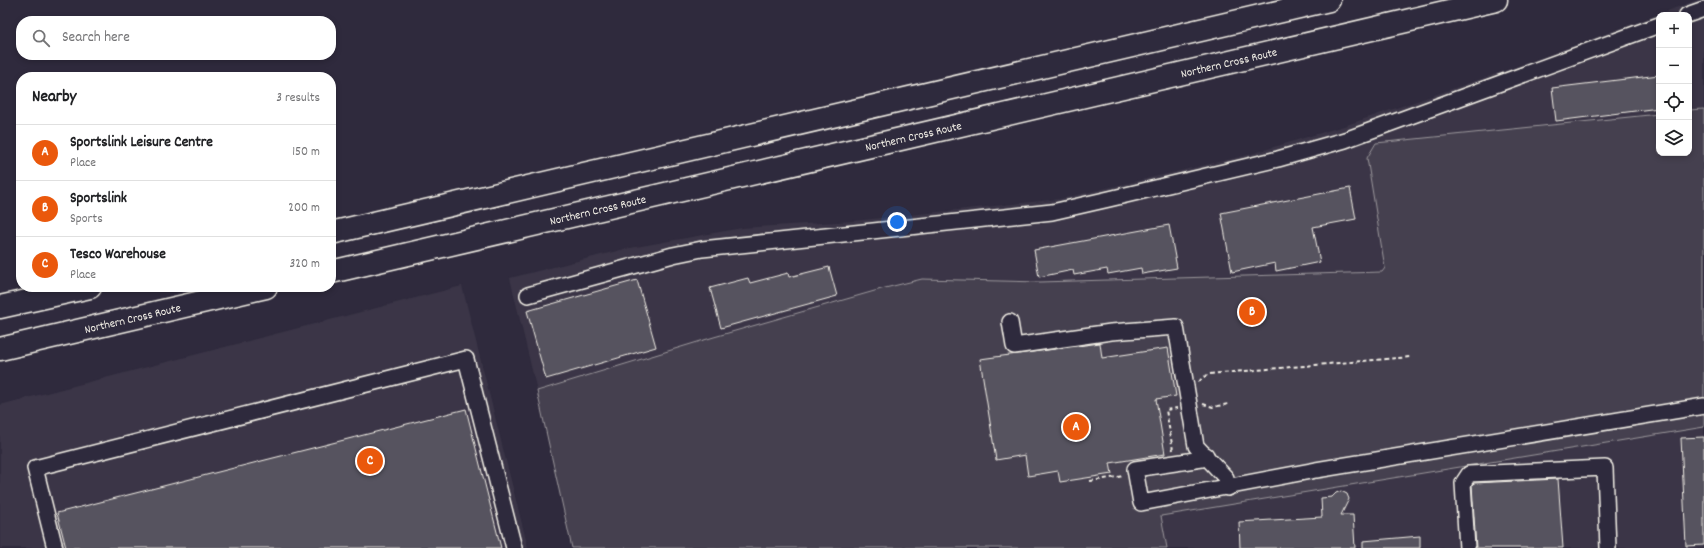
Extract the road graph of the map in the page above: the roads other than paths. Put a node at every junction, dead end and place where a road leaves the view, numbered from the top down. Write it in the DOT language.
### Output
graph roads {
  1 [pos="1329,0"];
  2 [pos="1496,0"];
  3 [pos="1704,8"];
  4 [pos="1692,13"];
  5 [pos="1656,26"];
  6 [pos="336,231"];
  7 [pos="336,271"];
  8 [pos="68,292"];
  9 [pos="245,292"];
  10 [pos="528,295"];
  11 [pos="0,307"];
  12 [pos="1010,322"];
  13 [pos="0,349"];
  14 [pos="1704,406"];
  15 [pos="1206,455"];
  16 [pos="1228,488"];
  17 [pos="55,548"];
  18 [pos="514,548"];
  19 [pos="1467,548"];
  20 [pos="1608,548"];
  1 -- 6 [label="highway"];
  2 -- 7 [label="highway, Northern Cross Route"];
  3 -- 4 [label="lane"];
  5 -- 10 [label="lane"];
  8 -- 11 [label="highway"];
  9 -- 13 [label="highway, Northern Cross Route"];
  12 -- 15 [label="lane"];
  14 -- 16 [label="lane"];
  15 -- 16 [label="lane"];
  15 -- 16 [label="lane"];
  17 -- 18 [label="lane"];
  19 -- 20 [label="lane"];
}
